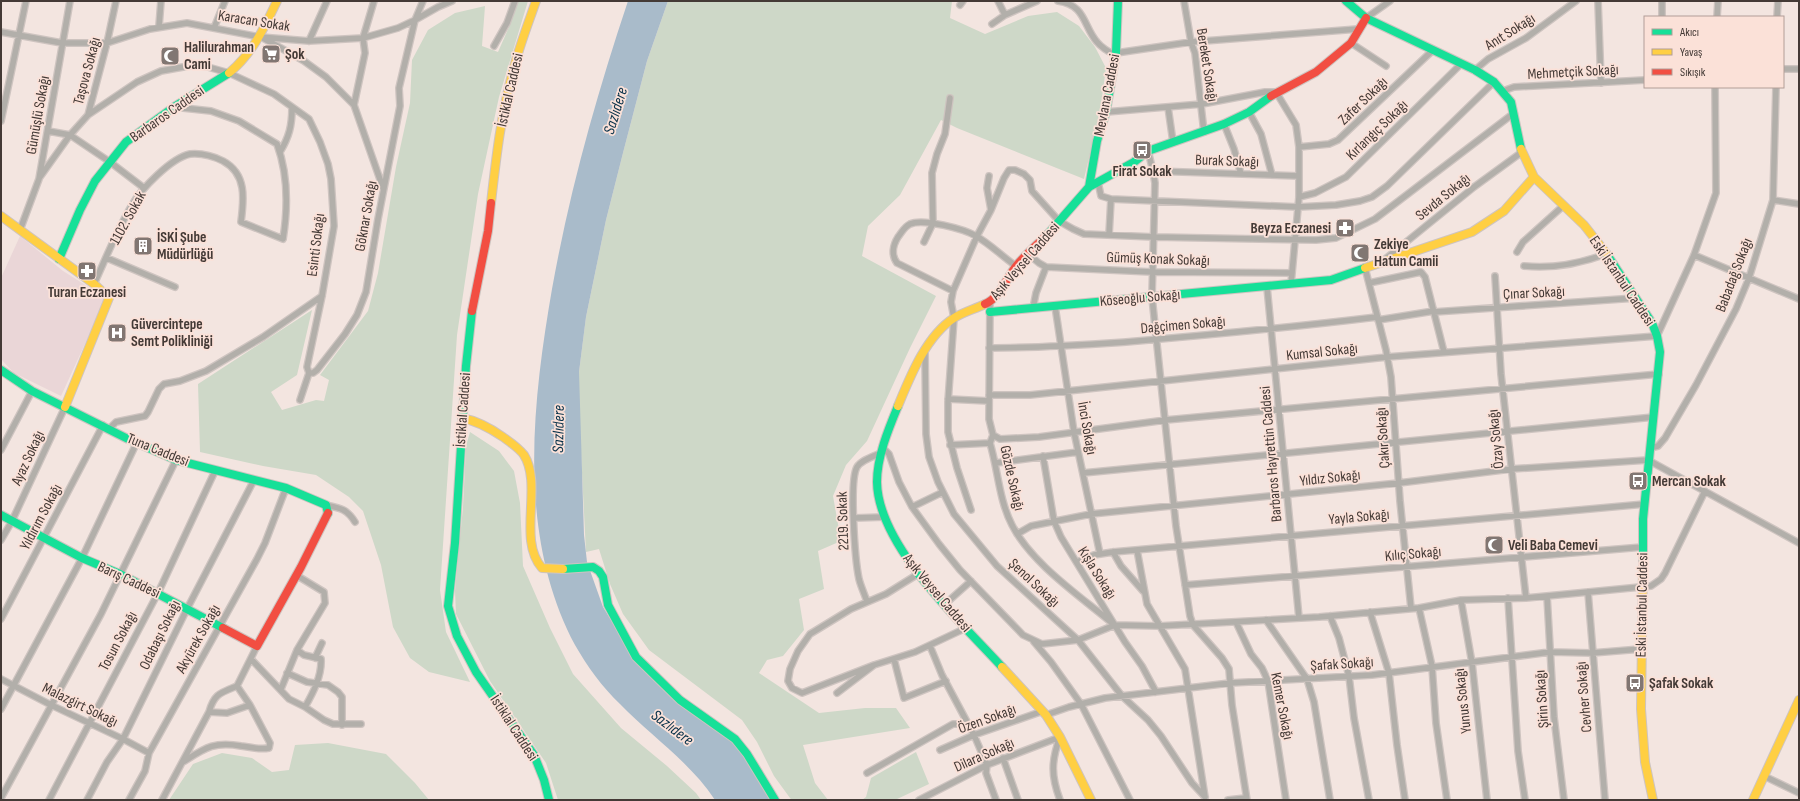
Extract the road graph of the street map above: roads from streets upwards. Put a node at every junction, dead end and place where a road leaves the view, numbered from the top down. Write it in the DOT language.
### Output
graph roads {
  1 [pos="26,1"];
  2 [pos="70,1"];
  3 [pos="116,1"];
  4 [pos="161,1"];
  5 [pos="226,1"];
  6 [pos="277,1"];
  7 [pos="327,1"];
  8 [pos="374,1"];
  9 [pos="423,1"];
  10 [pos="452,1"];
  11 [pos="515,1"];
  12 [pos="536,1"];
  13 [pos="998,1"];
  14 [pos="1037,1"];
  15 [pos="1058,1"];
  16 [pos="1118,1"];
  17 [pos="1184,1"];
  18 [pos="1346,1"];
  19 [pos="1390,1"];
  20 [pos="1576,1"];
  21 [pos="1598,1"];
  22 [pos="1662,1"];
  23 [pos="1718,1"];
  24 [pos="1778,1"];
  25 [pos="1005,15"];
  26 [pos="1662,16"];
  27 [pos="1717,16"];
  28 [pos="1777,16"];
  29 [pos="1366,18"];
  30 [pos="415,20"];
  31 [pos="992,24"];
  32 [pos="159,26"];
  33 [pos="214,28"];
  34 [pos="1358,29"];
  35 [pos="1,32"];
  36 [pos="20,36"];
  37 [pos="260,37"];
  38 [pos="363,38"];
  39 [pos="310,41"];
  40 [pos="107,42"];
  41 [pos="1191,42"];
  42 [pos="62,43"];
  43 [pos="1351,43"];
  44 [pos="494,46"];
  45 [pos="1432,51"];
  46 [pos="1115,54"];
  47 [pos="1461,64"];
  48 [pos="1386,66"];
  49 [pos="1784,69"];
  50 [pos="1799,69"];
  51 [pos="1475,70"];
  52 [pos="229,73"];
  53 [pos="1644,80"];
  54 [pos="1494,82"];
  55 [pos="1601,83"];
  56 [pos="1715,88"];
  57 [pos="1776,88"];
  58 [pos="1502,91"];
  59 [pos="1276,92"];
  60 [pos="950,98"];
  61 [pos="1202,104"];
  62 [pos="354,105"];
  63 [pos="174,107"];
  64 [pos="1168,107"];
  65 [pos="292,108"];
  66 [pos="1106,112"];
  67 [pos="1249,112"];
  68 [pos="1514,113"];
  69 [pos="88,115"];
  70 [pos="1,121"];
  71 [pos="1224,124"];
  72 [pos="48,130"];
  73 [pos="1204,132"];
  74 [pos="70,135"];
  75 [pos="1173,142"];
  76 [pos="1299,147"];
  77 [pos="1148,151"];
  78 [pos="280,152"];
  79 [pos="1522,152"];
  80 [pos="110,162"];
  81 [pos="1153,171"];
  82 [pos="1241,174"];
  83 [pos="1272,175"];
  84 [pos="989,176"];
  85 [pos="1299,176"];
  86 [pos="1534,177"];
  87 [pos="39,179"];
  88 [pos="1098,182"];
  89 [pos="1089,187"];
  90 [pos="144,188"];
  91 [pos="383,188"];
  92 [pos="1299,197"];
  93 [pos="1111,200"];
  94 [pos="1773,200"];
  95 [pos="1155,202"];
  96 [pos="1799,204"];
  97 [pos="1563,206"];
  98 [pos="1298,207"];
  99 [pos="991,210"];
  100 [pos="1,216"];
  101 [pos="1059,221"];
  102 [pos="934,223"];
  103 [pos="20,230"];
  104 [pos="1109,235"];
  105 [pos="977,236"];
  106 [pos="1154,238"];
  107 [pos="1295,240"];
  108 [pos="924,242"];
  109 [pos="1517,252"];
  110 [pos="1028,254"];
  111 [pos="1606,254"];
  112 [pos="1694,255"];
  113 [pos="107,258"];
  114 [pos="59,259"];
  115 [pos="1380,263"];
  116 [pos="1016,266"];
  117 [pos="1524,266"];
  118 [pos="1046,267"];
  119 [pos="1365,268"];
  120 [pos="1152,272"];
  121 [pos="1292,273"];
  122 [pos="1495,276"];
  123 [pos="1749,278"];
  124 [pos="1369,283"];
  125 [pos="94,284"];
  126 [pos="1291,284"];
  127 [pos="175,286"];
  128 [pos="1267,287"];
  129 [pos="953,291"];
  130 [pos="322,296"];
  131 [pos="1152,297"];
  132 [pos="1636,298"];
  133 [pos="1799,299"];
  134 [pos="990,302"];
  135 [pos="1055,306"];
  136 [pos="1496,307"];
  137 [pos="1033,308"];
  138 [pos="990,312"];
  139 [pos="1434,312"];
  140 [pos="954,318"];
  141 [pos="1378,318"];
  142 [pos="1271,329"];
  143 [pos="1657,336"];
  144 [pos="1157,339"];
  145 [pos="1061,346"];
  146 [pos="1499,347"];
  147 [pos="989,348"];
  148 [pos="924,351"];
  149 [pos="1444,352"];
  150 [pos="1387,356"];
  151 [pos="1275,369"];
  152 [pos="1,370"];
  153 [pos="309,373"];
  154 [pos="1659,374"];
  155 [pos="1161,381"];
  156 [pos="1502,390"];
  157 [pos="32,391"];
  158 [pos="1068,391"];
  159 [pos="989,395"];
  160 [pos="948,399"];
  161 [pos="1392,399"];
  162 [pos="300,400"];
  163 [pos="989,401"];
  164 [pos="65,407"];
  165 [pos="1279,410"];
  166 [pos="1654,417"];
  167 [pos="462,418"];
  168 [pos="1166,420"];
  169 [pos="106,427"];
  170 [pos="1074,432"];
  171 [pos="1507,432"];
  172 [pos="993,435"];
  173 [pos="137,442"];
  174 [pos="990,443"];
  175 [pos="1396,443"];
  176 [pos="950,444"];
  177 [pos="1650,448"];
  178 [pos="1,450"];
  179 [pos="881,450"];
  180 [pos="1078,452"];
  181 [pos="1283,454"];
  182 [pos="1043,456"];
  183 [pos="176,460"];
  184 [pos="1648,460"];
  185 [pos="996,463"];
  186 [pos="1170,465"];
  187 [pos="1511,469"];
  188 [pos="214,471"];
  189 [pos="1082,473"];
  190 [pos="254,480"];
  191 [pos="1399,483"];
  192 [pos="286,488"];
  193 [pos="1705,491"];
  194 [pos="943,492"];
  195 [pos="1287,495"];
  196 [pos="1645,504"];
  197 [pos="326,505"];
  198 [pos="1174,506"];
  199 [pos="912,507"];
  200 [pos="970,510"];
  201 [pos="1091,514"];
  202 [pos="1,515"];
  203 [pos="1516,515"];
  204 [pos="884,517"];
  205 [pos="854,518"];
  206 [pos="12,521"];
  207 [pos="1054,521"];
  208 [pos="355,522"];
  209 [pos="1402,526"];
  210 [pos="1017,534"];
  211 [pos="1291,536"];
  212 [pos="44,538"];
  213 [pos="1,540"];
  214 [pos="1799,543"];
  215 [pos="1180,546"];
  216 [pos="1643,547"];
  217 [pos="1137,550"];
  218 [pos="1112,552"];
  219 [pos="1100,554"];
  220 [pos="1521,557"];
  221 [pos="82,558"];
  222 [pos="1077,562"];
  223 [pos="1407,566"];
  224 [pos="120,574"];
  225 [pos="918,574"];
  226 [pos="296,575"];
  227 [pos="1295,576"];
  228 [pos="971,581"];
  229 [pos="1186,584"];
  230 [pos="1642,588"];
  231 [pos="1143,591"];
  232 [pos="1588,592"];
  233 [pos="158,593"];
  234 [pos="1547,596"];
  235 [pos="1508,598"];
  236 [pos="1526,598"];
  237 [pos="1461,600"];
  238 [pos="867,602"];
  239 [pos="944,605"];
  240 [pos="1411,608"];
  241 [pos="1419,608"];
  242 [pos="187,609"];
  243 [pos="1370,612"];
  244 [pos="1330,616"];
  245 [pos="1299,618"];
  246 [pos="1,619"];
  247 [pos="1266,620"];
  248 [pos="1236,622"];
  249 [pos="1115,625"];
  250 [pos="1193,625"];
  251 [pos="219,626"];
  252 [pos="1159,626"];
  253 [pos="966,628"];
  254 [pos="1032,640"];
  255 [pos="1078,640"];
  256 [pos="322,643"];
  257 [pos="257,646"];
  258 [pos="930,646"];
  259 [pos="1641,649"];
  260 [pos="297,650"];
  261 [pos="1550,652"];
  262 [pos="1592,653"];
  263 [pos="1512,656"];
  264 [pos="315,658"];
  265 [pos="251,659"];
  266 [pos="894,659"];
  267 [pos="1472,663"];
  268 [pos="874,665"];
  269 [pos="1432,666"];
  270 [pos="287,673"];
  271 [pos="1389,673"];
  272 [pos="1349,676"];
  273 [pos="1,679"];
  274 [pos="1307,679"];
  275 [pos="1268,681"];
  276 [pos="946,682"];
  277 [pos="316,684"];
  278 [pos="1230,684"];
  279 [pos="14,685"];
  280 [pos="237,686"];
  281 [pos="1188,688"];
  282 [pos="281,689"];
  283 [pos="1156,692"];
  284 [pos="837,693"];
  285 [pos="1122,696"];
  286 [pos="1799,700"];
  287 [pos="1081,704"];
  288 [pos="51,705"];
  289 [pos="250,705"];
  290 [pos="306,707"];
  291 [pos="1,709"];
  292 [pos="209,712"];
  293 [pos="1045,713"];
  294 [pos="88,722"];
  295 [pos="361,724"];
  296 [pos="969,724"];
  297 [pos="342,725"];
  298 [pos="974,735"];
  299 [pos="1060,736"];
  300 [pos="123,739"];
  301 [pos="940,750"];
  302 [pos="149,754"];
  303 [pos="1003,758"];
  304 [pos="183,762"];
  305 [pos="987,765"];
  306 [pos="867,773"];
  307 [pos="1764,776"];
  308 [pos="1799,793"];
  309 [pos="1,798"];
  310 [pos="923,799"];
  311 [pos="1205,799"];
  312 [pos="1247,799"];
  313 [pos="49,800"];
  314 [pos="87,800"];
  315 [pos="129,800"];
  316 [pos="162,800"];
  317 [pos="549,800"];
  318 [pos="775,800"];
  319 [pos="996,800"];
  320 [pos="1018,800"];
  321 [pos="1060,800"];
  322 [pos="1091,800"];
  323 [pos="1130,800"];
  324 [pos="1228,800"];
  325 [pos="1286,800"];
  326 [pos="1330,800"];
  327 [pos="1369,800"];
  328 [pos="1405,800"];
  329 [pos="1447,800"];
  330 [pos="1487,800"];
  331 [pos="1525,800"];
  332 [pos="1564,800"];
  333 [pos="1605,800"];
  334 [pos="1653,800"];
  335 [pos="1753,800"];
  1 -- 36 [label="street"];
  2 -- 42 [label="street, Gümüşlü Sokağı"];
  3 -- 40 [label="street, Taşova Sokağı"];
  4 -- 32 [label="street"];
  5 -- 33 [label="street"];
  6 -- 37 [label="street, Barbaros Caddesi"];
  7 -- 39 [label="street"];
  8 -- 38 [label="street"];
  9 -- 30 [label="street"];
  10 -- 30 [label="street"];
  11 -- 44 [label="street"];
  12 -- 167 [label="street, İstiklal Caddesi"];
  13 -- 25 [label="street"];
  14 -- 25 [label="street"];
  15 -- 46 [label="street"];
  16 -- 46 [label="street, Mevlana Caddesi"];
  17 -- 41 [label="street, Bereket Sokağı"];
  18 -- 29 [label="street, Eski İstanbul Caddesi"];
  19 -- 29 [label="street"];
  20 -- 51 [label="street, Anıt Sokağı"];
  21 -- 55 [label="street"];
  22 -- 26 [label="street"];
  23 -- 27 [label="street"];
  24 -- 28 [label="street"];
  25 -- 31 [label="street"];
  29 -- 34 [label="street, Aşık Veysel Caddesi"];
  29 -- 45 [label="street, Eski İstanbul Caddesi"];
  30 -- 38 [label="street"];
  30 -- 91 [label="street, Göknar Sokağı"];
  32 -- 33 [label="street, Karacan Sokak"];
  32 -- 40 [label="street, Karacan Sokak"];
  33 -- 37 [label="street, Karacan Sokak"];
  34 -- 41 [label="street"];
  34 -- 43 [label="street, Aşık Veysel Caddesi"];
  35 -- 36 [label="street, Karacan Sokak"];
  36 -- 42 [label="street, Karacan Sokak"];
  36 -- 70 [label="street"];
  37 -- 39 [label="street, Karacan Sokak"];
  37 -- 52 [label="street, Barbaros Caddesi"];
  37 -- 62 [label="street"];
  38 -- 39 [label="street, Karacan Sokak"];
  38 -- 62 [label="street"];
  40 -- 42 [label="street, Karacan Sokak"];
  40 -- 69 [label="street, Taşova Sokağı"];
  41 -- 46 [label="street"];
  41 -- 61 [label="street, Bereket Sokağı"];
  42 -- 72 [label="street, Gümüşlü Sokağı"];
  43 -- 48 [label="street"];
  43 -- 59 [label="street, Aşık Veysel Caddesi"];
  45 -- 47 [label="street, Eski İstanbul Caddesi"];
  45 -- 76 [label="street, Zafer Sokağı"];
  46 -- 66 [label="street, Mevlana Caddesi"];
  47 -- 51 [label="street, Eski İstanbul Caddesi"];
  47 -- 92 [label="street, Kırlangıç Sokağı"];
  49 -- 50 [label="street"];
  51 -- 54 [label="street, Eski İstanbul Caddesi"];
  52 -- 63 [label="street, Barbaros Caddesi"];
  52 -- 65 [label="street, Esinti Sokağı"];
  52 -- 69 [label="street, Esinti Sokağı"];
  53 -- 55 [label="street, Mehmetçik Sokağı"];
  54 -- 58 [label="street, Eski İstanbul Caddesi"];
  54 -- 98 [label="street"];
  55 -- 58 [label="street, Mehmetçik Sokağı"];
  56 -- 112 [label="street"];
  57 -- 94 [label="street, Babadağ Sokağı"];
  58 -- 68 [label="street, Eski İstanbul Caddesi"];
  59 -- 61 [label="street"];
  59 -- 67 [label="street, Aşık Veysel Caddesi"];
  59 -- 76 [label="street"];
  60 -- 102 [label="street"];
  61 -- 64 [label="street"];
  61 -- 73 [label="street, Bereket Sokağı"];
  62 -- 91 [label="street"];
  63 -- 78 [label="street"];
  63 -- 80 [label="street, Barbaros Caddesi"];
  64 -- 66 [label="street"];
  64 -- 75 [label="street"];
  65 -- 78 [label="street"];
  65 -- 130 [label="street, Esinti Sokağı"];
  66 -- 89 [label="street, Mevlana Caddesi"];
  67 -- 71 [label="street, Aşık Veysel Caddesi"];
  67 -- 83 [label="street"];
  68 -- 79 [label="street, Eski İstanbul Caddesi"];
  68 -- 107 [label="street"];
  69 -- 74 [label="street, Taşova Sokağı"];
  71 -- 73 [label="street, Aşık Veysel Caddesi"];
  71 -- 82 [label="street"];
  72 -- 74 [label="street"];
  72 -- 87 [label="street, Gümüşlü Sokağı"];
  73 -- 75 [label="street, Aşık Veysel Caddesi"];
  74 -- 80 [label="street"];
  74 -- 87 [label="street, Taşova Sokağı"];
  75 -- 77 [label="street, Aşık Veysel Caddesi"];
  76 -- 85 [label="street"];
  77 -- 81 [label="street"];
  77 -- 88 [label="street, Aşık Veysel Caddesi"];
  78 -- 90 [label="street, 1102. Sokak"];
  79 -- 86 [label="street, Eski İstanbul Caddesi"];
  79 -- 115 [label="street, Sevda Sokağı"];
  80 -- 90 [label="street"];
  80 -- 114 [label="street, Barbaros Caddesi"];
  81 -- 82 [label="street, Burak Sokağı"];
  81 -- 95 [label="street"];
  82 -- 83 [label="street, Burak Sokağı"];
  83 -- 85 [label="street, Burak Sokağı"];
  84 -- 99 [label="street"];
  85 -- 92 [label="street"];
  86 -- 97 [label="street, Eski İstanbul Caddesi"];
  86 -- 115 [label="street, Köseoğlu Sokağı"];
  87 -- 103 [label="street, Gümüşlü Sokağı"];
  88 -- 89 [label="street, Aşık Veysel Caddesi"];
  88 -- 93 [label="street"];
  89 -- 101 [label="street, Aşık Veysel Caddesi"];
  90 -- 113 [label="street, 1102. Sokak"];
  91 -- 153 [label="street, Göknar Sokağı"];
  92 -- 98 [label="street"];
  93 -- 95 [label="street"];
  93 -- 104 [label="street"];
  94 -- 96 [label="street"];
  94 -- 123 [label="street, Babadağ Sokağı"];
  95 -- 98 [label="street"];
  95 -- 106 [label="street"];
  97 -- 109 [label="street"];
  97 -- 111 [label="street, Eski İstanbul Caddesi"];
  98 -- 107 [label="street"];
  99 -- 101 [label="street"];
  99 -- 105 [label="street"];
  100 -- 103 [label="street"];
  101 -- 104 [label="street"];
  101 -- 110 [label="street, Aşık Veysel Caddesi"];
  102 -- 105 [label="street"];
  102 -- 108 [label="street"];
  102 -- 129 [label="street"];
  103 -- 114 [label="street"];
  104 -- 106 [label="street"];
  105 -- 116 [label="street"];
  105 -- 129 [label="street"];
  106 -- 107 [label="street"];
  106 -- 120 [label="street"];
  107 -- 121 [label="street"];
  110 -- 116 [label="street, Aşık Veysel Caddesi"];
  110 -- 118 [label="street"];
  111 -- 117 [label="street"];
  111 -- 132 [label="street, Eski İstanbul Caddesi"];
  112 -- 123 [label="street"];
  112 -- 143 [label="street"];
  113 -- 125 [label="street, 1102. Sokak"];
  113 -- 127 [label="street"];
  114 -- 125 [label="street"];
  115 -- 119 [label="street, Köseoğlu Sokağı"];
  116 -- 134 [label="street, Aşık Veysel Caddesi"];
  118 -- 120 [label="street, Gümüş Konak Sokağı"];
  118 -- 137 [label="street"];
  119 -- 124 [label="street, Çakır Sokağı"];
  119 -- 126 [label="street, Köseoğlu Sokağı"];
  120 -- 121 [label="street, Gümüş Konak Sokağı"];
  120 -- 131 [label="street"];
  121 -- 126 [label="street"];
  122 -- 136 [label="street, Özay Sokağı"];
  123 -- 133 [label="street"];
  123 -- 177 [label="street, Babadağ Sokağı"];
  124 -- 139 [label="street"];
  124 -- 141 [label="street, Çakır Sokağı"];
  125 -- 164 [label="street"];
  126 -- 128 [label="street, Köseoğlu Sokağı"];
  128 -- 131 [label="street, Köseoğlu Sokağı"];
  128 -- 142 [label="street, Barbaros Hayrettin Caddesi"];
  129 -- 140 [label="street"];
  130 -- 153 [label="street, Esinti Sokağı"];
  130 -- 169 [label="street"];
  131 -- 135 [label="street, Köseoğlu Sokağı"];
  131 -- 144 [label="street"];
  132 -- 136 [label="street, Çınar Sokağı"];
  132 -- 143 [label="street, Eski İstanbul Caddesi"];
  134 -- 138 [label="street"];
  134 -- 140 [label="street, Aşık Veysel Caddesi"];
  135 -- 137 [label="street, Köseoğlu Sokağı"];
  135 -- 145 [label="street, İnci Sokağı"];
  136 -- 139 [label="street, Çınar Sokağı"];
  136 -- 146 [label="street, Özay Sokağı"];
  137 -- 138 [label="street, Köseoğlu Sokağı"];
  138 -- 147 [label="street"];
  139 -- 141 [label="street, Çınar Sokağı"];
  139 -- 149 [label="street"];
  140 -- 148 [label="street, Aşık Veysel Caddesi"];
  140 -- 160 [label="street"];
  141 -- 142 [label="street, Dağçimen Sokağı"];
  141 -- 150 [label="street, Çakır Sokağı"];
  142 -- 144 [label="street, Dağçimen Sokağı"];
  142 -- 151 [label="street, Barbaros Hayrettin Caddesi"];
  143 -- 146 [label="street, Kumsal Sokağı"];
  143 -- 154 [label="street, Eski İstanbul Caddesi"];
  144 -- 145 [label="street, Dağçimen Sokağı"];
  144 -- 155 [label="street"];
  145 -- 147 [label="street, Dağçimen Sokağı"];
  145 -- 158 [label="street, İnci Sokağı"];
  146 -- 149 [label="street, Kumsal Sokağı"];
  146 -- 156 [label="street, Özay Sokağı"];
  147 -- 159 [label="street"];
  148 -- 179 [label="street, Aşık Veysel Caddesi"];
  148 -- 194 [label="street, Şenol Sokağı"];
  149 -- 150 [label="street, Kumsal Sokağı"];
  150 -- 151 [label="street, Kumsal Sokağı"];
  150 -- 161 [label="street, Çakır Sokağı"];
  151 -- 155 [label="street, Kumsal Sokağı"];
  151 -- 165 [label="street, Barbaros Hayrettin Caddesi"];
  152 -- 157 [label="street, Tuna Caddesi"];
  153 -- 162 [label="street, Esinti Sokağı"];
  154 -- 156 [label="street"];
  154 -- 166 [label="street, Eski İstanbul Caddesi"];
  155 -- 158 [label="street, Kumsal Sokağı"];
  155 -- 168 [label="street"];
  156 -- 161 [label="street"];
  156 -- 171 [label="street, Özay Sokağı"];
  157 -- 164 [label="street, Tuna Caddesi"];
  157 -- 178 [label="street"];
  158 -- 159 [label="street, Kumsal Sokağı"];
  158 -- 170 [label="street, İnci Sokağı"];
  159 -- 163 [label="street"];
  160 -- 163 [label="street"];
  160 -- 176 [label="street"];
  161 -- 165 [label="street"];
  161 -- 175 [label="street, Çakır Sokağı"];
  163 -- 172 [label="street"];
  164 -- 169 [label="street, Tuna Caddesi"];
  164 -- 206 [label="street, Ayaz Sokağı"];
  165 -- 168 [label="street"];
  165 -- 181 [label="street, Barbaros Hayrettin Caddesi"];
  166 -- 171 [label="street"];
  166 -- 177 [label="street, Eski İstanbul Caddesi"];
  167 -- 317 [label="street, İstiklal Caddesi"];
  167 -- 318 [label="street"];
  168 -- 170 [label="street"];
  168 -- 186 [label="street"];
  169 -- 173 [label="street, Tuna Caddesi"];
  169 -- 212 [label="street, Yıldırım Sokağı"];
  170 -- 172 [label="street"];
  170 -- 180 [label="street, İnci Sokağı"];
  171 -- 175 [label="street"];
  171 -- 187 [label="street, Özay Sokağı"];
  172 -- 174 [label="street, Gözde Sokağı"];
  173 -- 183 [label="street, Tuna Caddesi"];
  173 -- 221 [label="street"];
  174 -- 176 [label="street"];
  174 -- 185 [label="street, Gözde Sokağı"];
  175 -- 181 [label="street"];
  175 -- 191 [label="street, Çakır Sokağı"];
  176 -- 200 [label="street"];
  177 -- 184 [label="street, Eski İstanbul Caddesi"];
  179 -- 199 [label="street"];
  179 -- 204 [label="street, Aşık Veysel Caddesi"];
  179 -- 205 [label="street, 2219. Sokak"];
  180 -- 182 [label="street"];
  180 -- 189 [label="street, İnci Sokağı"];
  181 -- 186 [label="street"];
  181 -- 195 [label="street, Barbaros Hayrettin Caddesi"];
  182 -- 185 [label="street"];
  182 -- 207 [label="street, Kışla Sokağı"];
  183 -- 188 [label="street, Tuna Caddesi"];
  183 -- 224 [label="street"];
  184 -- 187 [label="street, Yıldız Sokağı"];
  184 -- 193 [label="street"];
  184 -- 196 [label="street, Eski İstanbul Caddesi"];
  185 -- 210 [label="street, Gözde Sokağı"];
  186 -- 189 [label="street"];
  186 -- 198 [label="street"];
  187 -- 191 [label="street, Yıldız Sokağı"];
  187 -- 203 [label="street, Özay Sokağı"];
  188 -- 190 [label="street, Tuna Caddesi"];
  188 -- 233 [label="street, Tosun Sokağı"];
  189 -- 201 [label="street, İnci Sokağı"];
  190 -- 192 [label="street, Tuna Caddesi"];
  190 -- 242 [label="street, Odabaşı Sokağı"];
  191 -- 195 [label="street, Yıldız Sokağı"];
  191 -- 209 [label="street, Çakır Sokağı"];
  192 -- 197 [label="street, Tuna Caddesi"];
  192 -- 251 [label="street, Akyürek Sokağı"];
  193 -- 214 [label="street"];
  193 -- 230 [label="street"];
  194 -- 199 [label="street"];
  194 -- 255 [label="street, Şenol Sokağı"];
  195 -- 198 [label="street, Yıldız Sokağı"];
  195 -- 211 [label="street, Barbaros Hayrettin Caddesi"];
  196 -- 203 [label="street, Yayla Sokağı"];
  196 -- 216 [label="street, Eski İstanbul Caddesi"];
  197 -- 208 [label="street"];
  197 -- 226 [label="street"];
  198 -- 201 [label="street, Yıldız Sokağı"];
  198 -- 215 [label="street"];
  199 -- 228 [label="street"];
  201 -- 207 [label="street, Yıldız Sokağı"];
  201 -- 219 [label="street, İnci Sokağı"];
  202 -- 206 [label="street, Barış Caddesi"];
  203 -- 209 [label="street, Yayla Sokağı"];
  203 -- 220 [label="street, Özay Sokağı"];
  204 -- 205 [label="street"];
  204 -- 225 [label="street, Aşık Veysel Caddesi"];
  205 -- 238 [label="street, 2219. Sokak"];
  206 -- 212 [label="street, Barış Caddesi"];
  206 -- 213 [label="street, Ayaz Sokağı"];
  207 -- 210 [label="street, Yıldız Sokağı"];
  207 -- 222 [label="street, Kışla Sokağı"];
  209 -- 211 [label="street, Yayla Sokağı"];
  209 -- 223 [label="street, Çakır Sokağı"];
  210 -- 249 [label="street, Gözde Sokağı"];
  211 -- 215 [label="street, Yayla Sokağı"];
  211 -- 227 [label="street, Barbaros Hayrettin Caddesi"];
  212 -- 221 [label="street, Barış Caddesi"];
  212 -- 246 [label="street, Yıldırım Sokağı"];
  215 -- 217 [label="street, Yayla Sokağı"];
  215 -- 229 [label="street"];
  216 -- 220 [label="street, Kılıç Sokağı"];
  216 -- 230 [label="street, Eski İstanbul Caddesi"];
  217 -- 218 [label="street, Yayla Sokağı"];
  217 -- 231 [label="street"];
  218 -- 219 [label="street, Yayla Sokağı"];
  218 -- 231 [label="street"];
  219 -- 222 [label="street, Yayla Sokağı"];
  220 -- 223 [label="street, Kılıç Sokağı"];
  220 -- 236 [label="street, Özay Sokağı"];
  221 -- 224 [label="street, Barış Caddesi"];
  221 -- 279 [label="street"];
  222 -- 249 [label="street, Kışla Sokağı"];
  223 -- 227 [label="street, Kılıç Sokağı"];
  223 -- 240 [label="street, Çakır Sokağı"];
  224 -- 233 [label="street, Barış Caddesi"];
  224 -- 288 [label="street"];
  225 -- 238 [label="street"];
  225 -- 239 [label="street, Aşık Veysel Caddesi"];
  226 -- 257 [label="street"];
  226 -- 260 [label="street"];
  227 -- 229 [label="street, Kılıç Sokağı"];
  227 -- 245 [label="street, Barbaros Hayrettin Caddesi"];
  228 -- 239 [label="street"];
  228 -- 254 [label="street"];
  229 -- 250 [label="street"];
  230 -- 232 [label="street"];
  230 -- 259 [label="street, Eski İstanbul Caddesi"];
  231 -- 252 [label="street"];
  232 -- 234 [label="street"];
  232 -- 262 [label="street, Cevher Sokağı"];
  233 -- 242 [label="street, Barış Caddesi"];
  233 -- 294 [label="street, Tosun Sokağı"];
  234 -- 236 [label="street"];
  234 -- 261 [label="street, Şirin Sokağı"];
  235 -- 236 [label="street"];
  235 -- 237 [label="street"];
  235 -- 263 [label="street"];
  237 -- 241 [label="street"];
  237 -- 267 [label="street, Yunus Sokağı"];
  238 -- 268 [label="street"];
  239 -- 253 [label="street, Aşık Veysel Caddesi"];
  240 -- 241 [label="street"];
  240 -- 243 [label="street"];
  241 -- 269 [label="street"];
  242 -- 251 [label="street, Barış Caddesi"];
  242 -- 300 [label="street, Odabaşı Sokağı"];
  243 -- 244 [label="street"];
  243 -- 271 [label="street"];
  244 -- 245 [label="street"];
  244 -- 272 [label="street"];
  245 -- 247 [label="street"];
  247 -- 248 [label="street"];
  247 -- 274 [label="street"];
  248 -- 250 [label="street"];
  248 -- 275 [label="street, Kemer Sokağı"];
  249 -- 252 [label="street"];
  249 -- 255 [label="street"];
  249 -- 283 [label="street, Kışla Sokağı"];
  250 -- 252 [label="street"];
  250 -- 278 [label="street"];
  251 -- 257 [label="street, Barış Caddesi"];
  251 -- 302 [label="street, Akyürek Sokağı"];
  252 -- 281 [label="street"];
  253 -- 258 [label="street"];
  253 -- 293 [label="street, Aşık Veysel Caddesi"];
  254 -- 255 [label="street"];
  254 -- 287 [label="street"];
  255 -- 285 [label="street, Şenol Sokağı"];
  256 -- 264 [label="street"];
  257 -- 265 [label="street"];
  258 -- 266 [label="street"];
  258 -- 276 [label="street"];
  259 -- 262 [label="street, Şafak Sokağı"];
  259 -- 334 [label="street, Eski İstanbul Caddesi"];
  260 -- 264 [label="street"];
  260 -- 270 [label="street"];
  261 -- 262 [label="street, Şafak Sokağı"];
  261 -- 263 [label="street, Şafak Sokağı"];
  261 -- 332 [label="street, Şirin Sokağı"];
  262 -- 333 [label="street, Cevher Sokağı"];
  263 -- 267 [label="street, Şafak Sokağı"];
  263 -- 331 [label="street"];
  264 -- 277 [label="street"];
  265 -- 280 [label="street"];
  265 -- 282 [label="street"];
  266 -- 268 [label="street"];
  266 -- 276 [label="street"];
  267 -- 269 [label="street, Şafak Sokağı"];
  267 -- 330 [label="street, Yunus Sokağı"];
  268 -- 284 [label="street"];
  269 -- 271 [label="street, Şafak Sokağı"];
  269 -- 329 [label="street"];
  270 -- 277 [label="street"];
  270 -- 282 [label="street"];
  271 -- 272 [label="street, Şafak Sokağı"];
  271 -- 328 [label="street"];
  272 -- 274 [label="street, Şafak Sokağı"];
  272 -- 327 [label="street"];
  273 -- 279 [label="street, Malazgirt Sokağı"];
  274 -- 275 [label="street, Şafak Sokağı"];
  274 -- 326 [label="street"];
  275 -- 278 [label="street, Şafak Sokağı"];
  275 -- 325 [label="street, Kemer Sokağı"];
  276 -- 296 [label="street"];
  277 -- 290 [label="street"];
  277 -- 297 [label="street"];
  278 -- 281 [label="street, Şafak Sokağı"];
  278 -- 312 [label="street"];
  279 -- 288 [label="street, Malazgirt Sokağı"];
  279 -- 291 [label="street"];
  280 -- 289 [label="street"];
  280 -- 292 [label="street"];
  281 -- 283 [label="street, Şafak Sokağı"];
  281 -- 311 [label="street"];
  282 -- 290 [label="street"];
  283 -- 285 [label="street, Şafak Sokağı"];
  285 -- 287 [label="street, Şafak Sokağı"];
  285 -- 311 [label="street, Şenol Sokağı"];
  286 -- 307 [label="street"];
  287 -- 293 [label="street, Şafak Sokağı"];
  287 -- 323 [label="street"];
  288 -- 294 [label="street, Malazgirt Sokağı"];
  288 -- 309 [label="street"];
  289 -- 292 [label="street"];
  289 -- 304 [label="street"];
  290 -- 297 [label="street"];
  292 -- 304 [label="street"];
  293 -- 298 [label="street, Özen Sokağı"];
  293 -- 299 [label="street, Aşık Veysel Caddesi"];
  294 -- 300 [label="street, Malazgirt Sokağı"];
  294 -- 313 [label="street, Tosun Sokağı"];
  295 -- 297 [label="street"];
  296 -- 298 [label="street"];
  296 -- 306 [label="street"];
  298 -- 301 [label="street, Özen Sokağı"];
  298 -- 305 [label="street"];
  299 -- 303 [label="street, Dilara Sokağı"];
  299 -- 321 [label="street"];
  299 -- 322 [label="street, Aşık Veysel Caddesi"];
  300 -- 302 [label="street, Malazgirt Sokağı"];
  300 -- 314 [label="street, Odabaşı Sokağı"];
  302 -- 315 [label="street, Akyürek Sokağı"];
  303 -- 305 [label="street, Dilara Sokağı"];
  303 -- 320 [label="street"];
  304 -- 316 [label="street"];
  305 -- 310 [label="street, Dilara Sokağı"];
  305 -- 319 [label="street"];
  307 -- 308 [label="street"];
  307 -- 335 [label="street"];
  312 -- 324 [label="street"];
}
